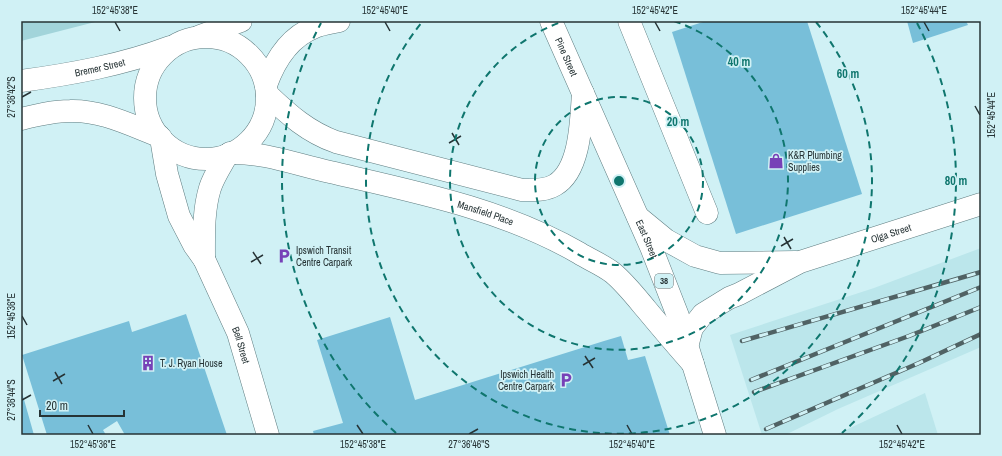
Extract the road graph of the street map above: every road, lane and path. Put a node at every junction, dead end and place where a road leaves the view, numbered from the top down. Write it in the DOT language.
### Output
graph roads {
  1 [pos="241,21"];
  2 [pos="339,21"];
  3 [pos="551,21"];
  4 [pos="629,21"];
  5 [pos="183,42"];
  6 [pos="58,75"];
  7 [pos="21,81"];
  8 [pos="21,85"];
  9 [pos="266,90"];
  10 [pos="583,93"];
  11 [pos="21,119"];
  12 [pos="160,137"];
  13 [pos="229,154"];
  14 [pos="981,204"];
  15 [pos="707,213"];
  16 [pos="638,217"];
  17 [pos="204,259"];
  18 [pos="800,262"];
  19 [pos="690,355"];
  20 [pos="268,435"];
  21 [pos="715,435"];
  1 -- 5 [label="street, Bremer Street"];
  2 -- 9 [label="street"];
  3 -- 10 [label="street, Pine Street / 38"];
  4 -- 15 [label="street"];
  5 -- 6 [label="street, Bremer Street"];
  5 -- 9 [label="street"];
  5 -- 12 [label="street"];
  6 -- 7 [label="street, Bremer Street"];
  6 -- 8 [label="street"];
  9 -- 10 [label="street"];
  9 -- 13 [label="street"];
  10 -- 16 [label="street, East Street / 38"];
  11 -- 12 [label="street"];
  12 -- 13 [label="street"];
  12 -- 17 [label="street, Bell Street"];
  13 -- 17 [label="street, Bell Street"];
  13 -- 19 [label="street, Mansfield Place"];
  14 -- 18 [label="street, Olga Street"];
  16 -- 18 [label="street, Olga Street"];
  16 -- 19 [label="street, East Street / 38"];
  17 -- 20 [label="street, Bell Street"];
  18 -- 19 [label="street, Olga Street"];
  19 -- 21 [label="street, East Street / 38"];
}
